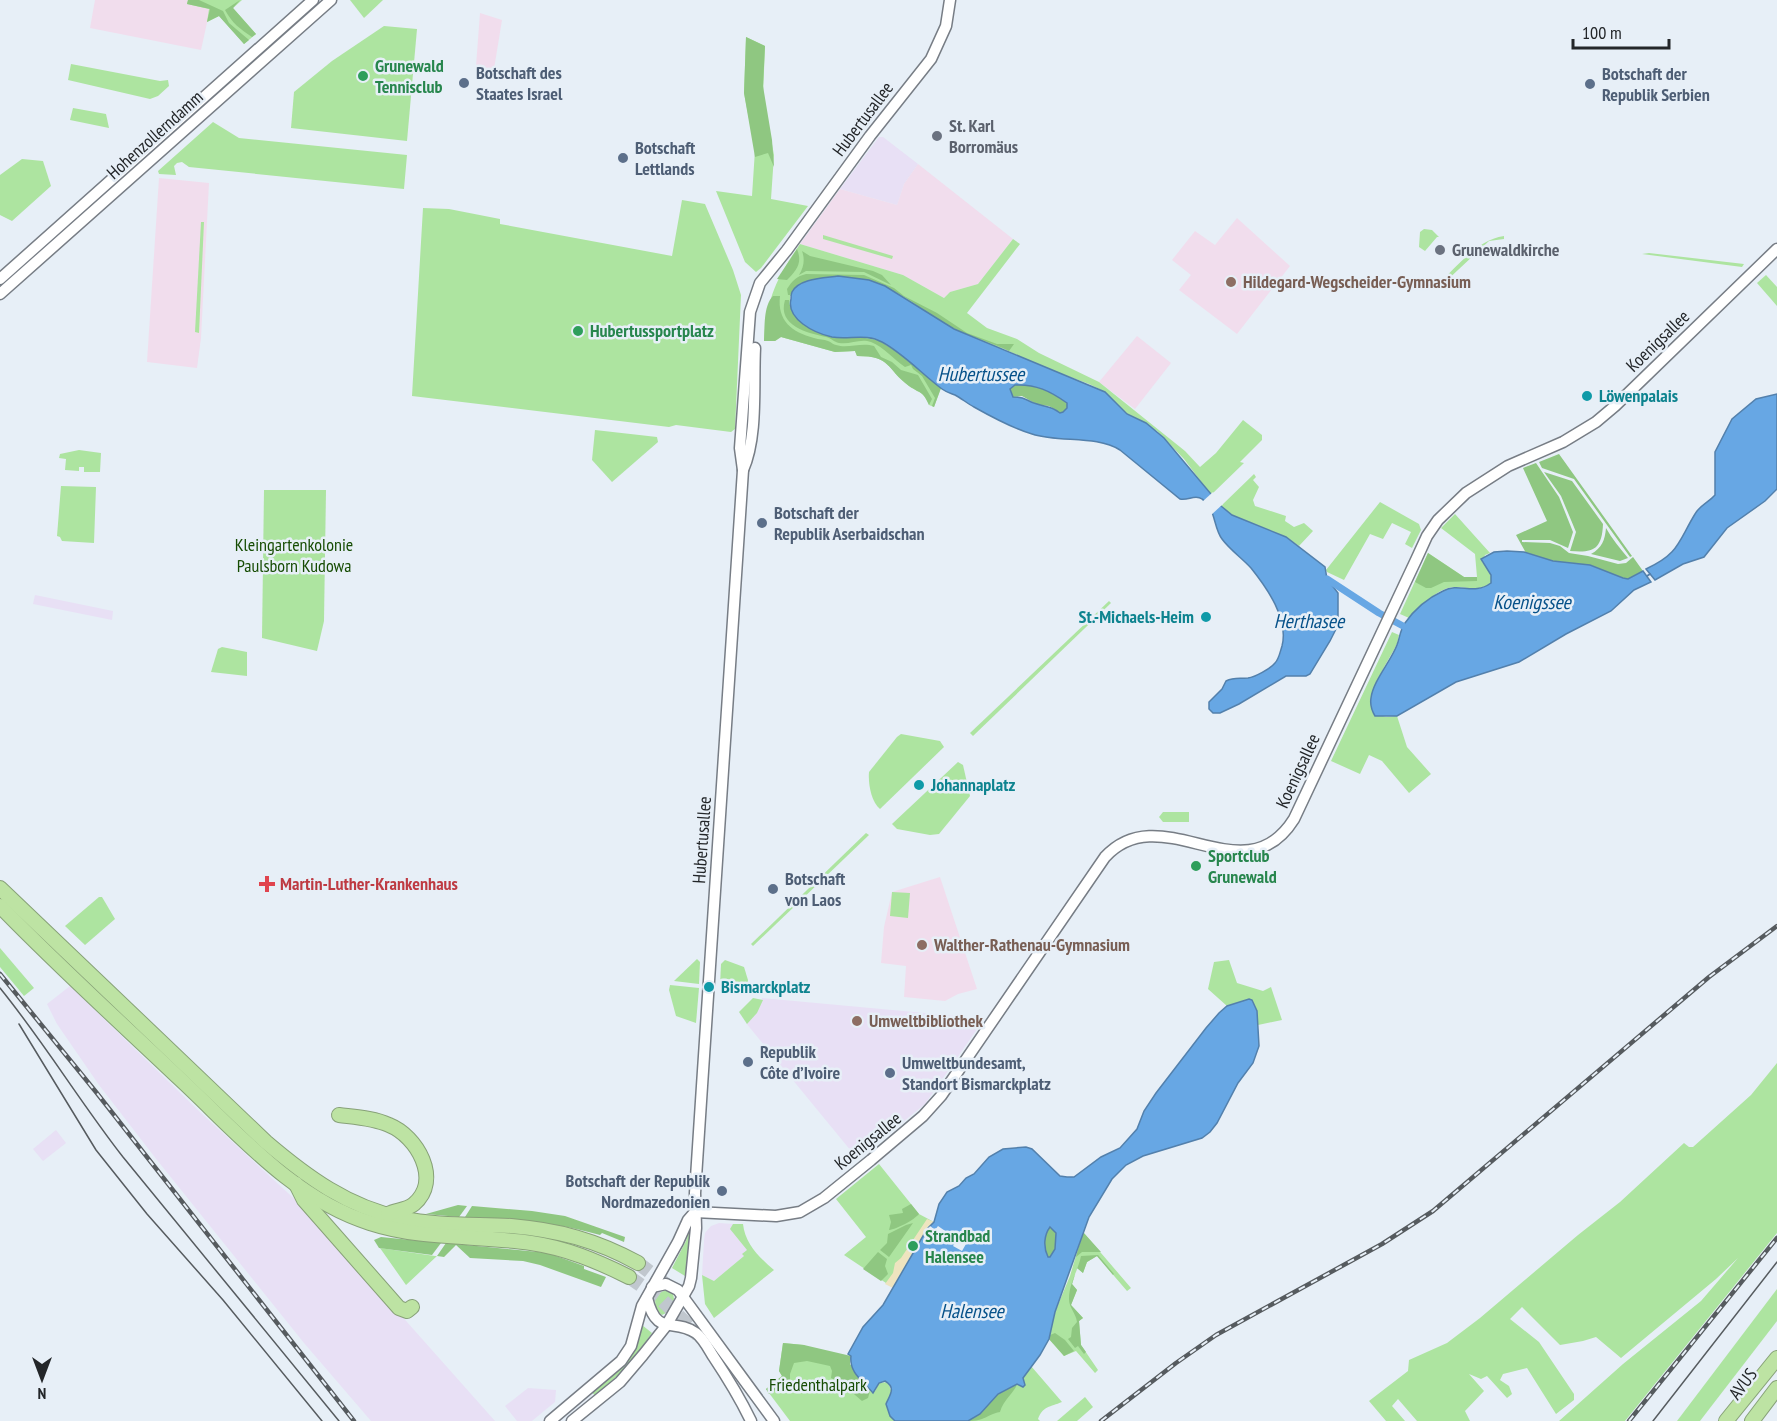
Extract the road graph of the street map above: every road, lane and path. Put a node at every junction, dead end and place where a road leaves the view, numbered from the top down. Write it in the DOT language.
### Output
graph roads {
  1 [pos="313,0"];
  2 [pos="331,0"];
  3 [pos="950,0"];
  4 [pos="1777,249"];
  5 [pos="0,279"];
  6 [pos="0,294"];
  7 [pos="0,888"];
  8 [pos="1,908"];
  9 [pos="339,1115"];
  10 [pos="296,1184"];
  11 [pos="695,1212"];
  12 [pos="386,1214"];
  13 [pos="638,1263"];
  14 [pos="629,1277"];
  15 [pos="652,1287"];
  16 [pos="683,1296"];
  17 [pos="647,1298"];
  18 [pos="412,1307"];
  19 [pos="666,1326"];
  20 [pos="1777,1358"];
  21 [pos="1777,1368"];
  22 [pos="1777,1388"];
  23 [pos="550,1421"];
  24 [pos="572,1421"];
  25 [pos="751,1421"];
  26 [pos="774,1421"];
  27 [pos="1726,1421"];
  28 [pos="1737,1421"];
  29 [pos="1752,1421"];
  1 -- 5 [label="main road, Hohenzollerndamm"];
  2 -- 6 [label="main road, Hohenzollerndamm"];
  3 -- 11 [label="main road, Hubertusallee"];
  4 -- 11 [label="main road, Koenigsallee"];
  7 -- 12 [label="highway"];
  8 -- 10 [label="highway"];
  9 -- 12 [label="highway"];
  10 -- 14 [label="highway"];
  10 -- 18 [label="highway"];
  11 -- 15 [label="main road, Hubertusallee"];
  11 -- 16 [label="main road, Hubertusallee"];
  12 -- 13 [label="highway"];
  15 -- 16 [label="main road"];
  15 -- 17 [label="main road, Hubertusallee"];
  16 -- 19 [label="main road, Hubertusallee"];
  16 -- 26 [label="main road"];
  17 -- 19 [label="main road"];
  17 -- 23 [label="main road, Hubertusallee"];
  19 -- 24 [label="main road, Hubertusallee"];
  19 -- 25 [label="main road"];
  20 -- 27 [label="highway"];
  21 -- 28 [label="highway, AVUS"];
  22 -- 29 [label="highway, AVUS"];
}
